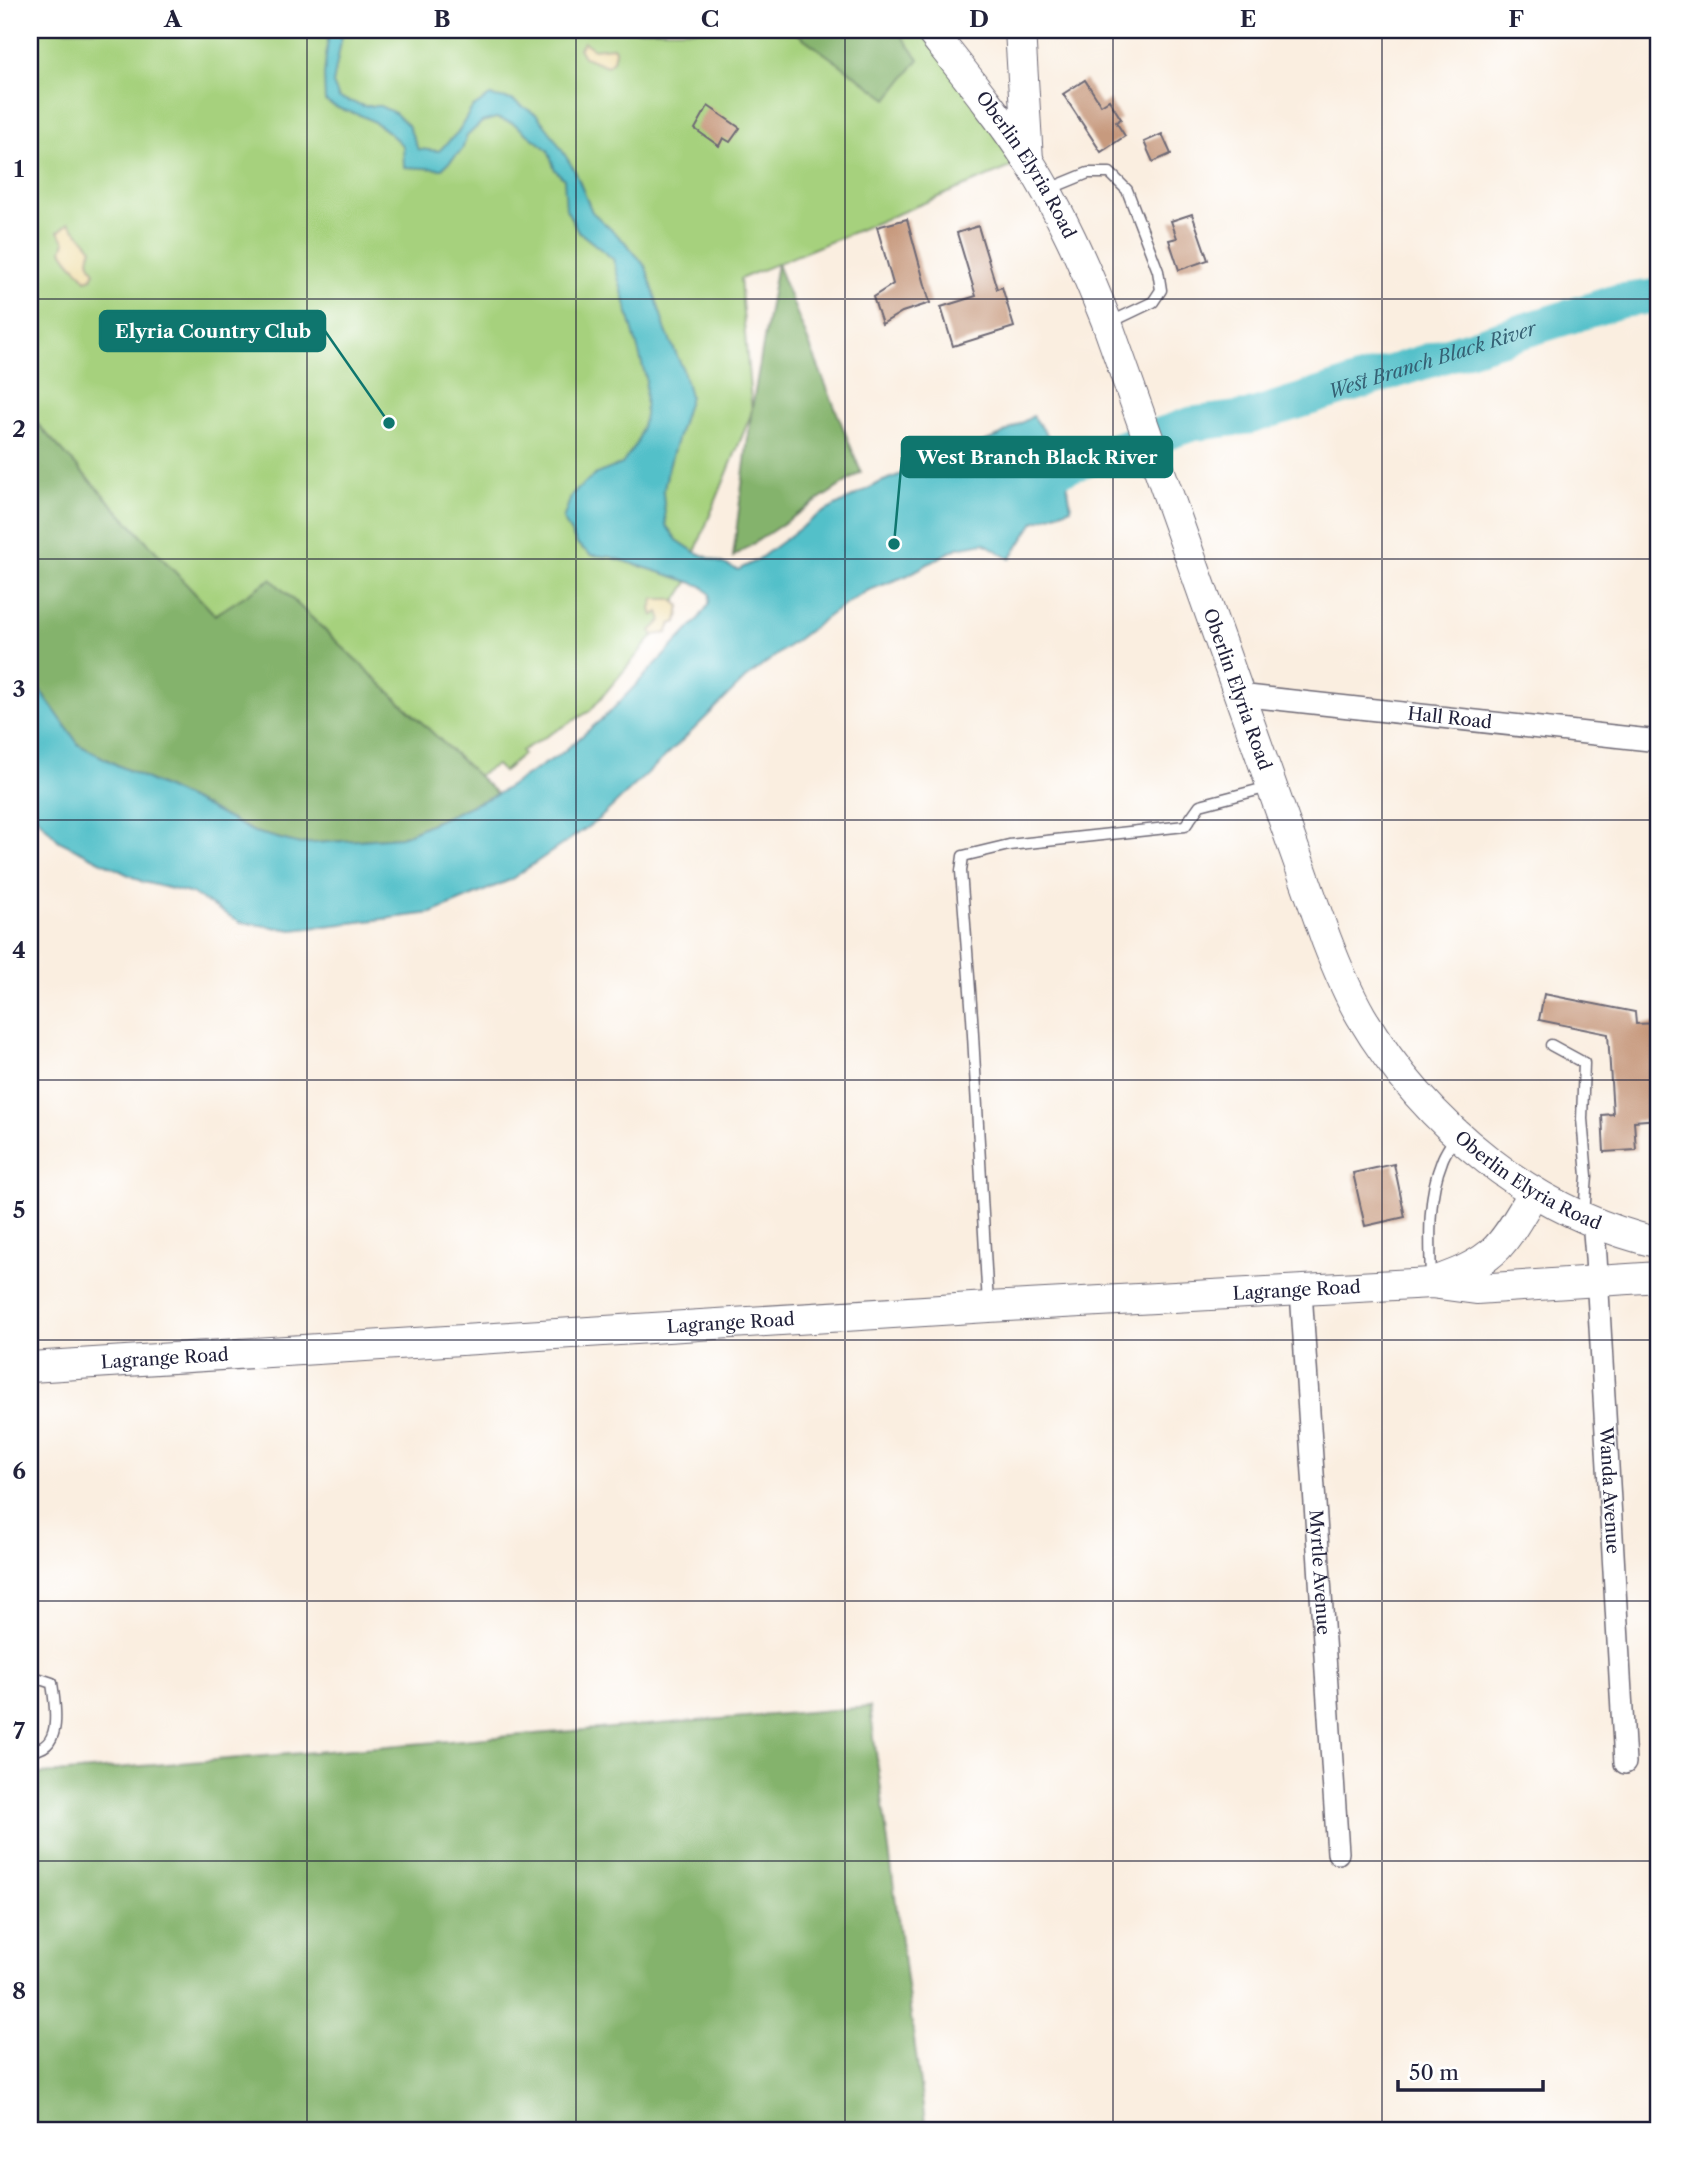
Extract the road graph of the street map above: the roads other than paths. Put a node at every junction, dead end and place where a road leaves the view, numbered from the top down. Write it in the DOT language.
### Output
graph roads {
  1 [pos="930,30"];
  2 [pos="1020,30"];
  3 [pos="1028,160"];
  4 [pos="1046,191"];
  5 [pos="1107,324"];
  6 [pos="1240,695"];
  7 [pos="1659,741"];
  8 [pos="1272,786"];
  9 [pos="1551,1045"];
  10 [pos="1457,1135"];
  11 [pos="1534,1192"];
  12 [pos="1588,1219"];
  13 [pos="1654,1239"];
  14 [pos="1659,1278"];
  15 [pos="1431,1283"];
  16 [pos="1597,1283"];
  17 [pos="1301,1292"];
  18 [pos="989,1307"];
  19 [pos="30,1367"];
  20 [pos="30,1679"];
  21 [pos="30,1750"];
  22 [pos="1625,1763"];
  23 [pos="1339,1853"];
  1 -- 3 [label="main road, Oberlin Elyria Road"];
  2 -- 3 [label="main road"];
  3 -- 4 [label="main road, Oberlin Elyria Road"];
  4 -- 5 [label="main road, Oberlin Elyria Road"];
  4 -- 5 [label="lane"];
  5 -- 6 [label="main road, Oberlin Elyria Road"];
  6 -- 7 [label="street, Hall Road"];
  6 -- 8 [label="main road, Oberlin Elyria Road"];
  8 -- 10 [label="main road, Oberlin Elyria Road"];
  8 -- 18 [label="lane"];
  9 -- 12 [label="lane"];
  10 -- 11 [label="main road, Oberlin Elyria Road"];
  10 -- 15 [label="lane"];
  11 -- 12 [label="main road, Oberlin Elyria Road"];
  11 -- 15 [label="main road, Lagrange Road"];
  12 -- 13 [label="main road, Oberlin Elyria Road"];
  12 -- 16 [label="street, Wanda Avenue"];
  14 -- 16 [label="main road, Lagrange Road"];
  15 -- 16 [label="main road, Lagrange Road"];
  15 -- 17 [label="main road, Lagrange Road"];
  16 -- 22 [label="street, Wanda Avenue"];
  17 -- 18 [label="main road, Lagrange Road"];
  17 -- 23 [label="street, Myrtle Avenue"];
  18 -- 19 [label="main road, Lagrange Road"];
  20 -- 21 [label="lane"];
}
